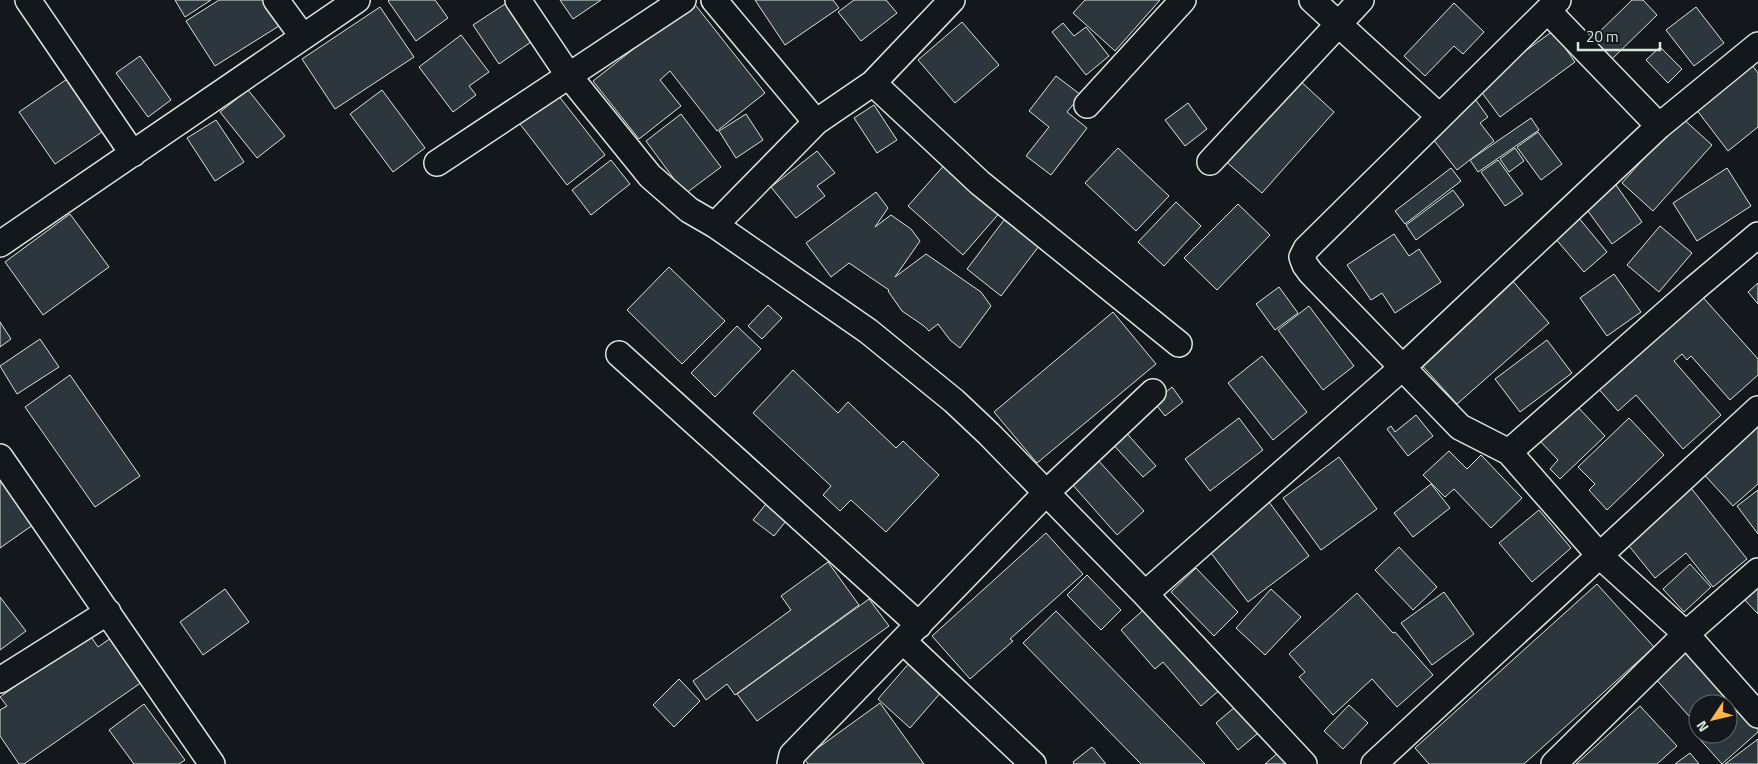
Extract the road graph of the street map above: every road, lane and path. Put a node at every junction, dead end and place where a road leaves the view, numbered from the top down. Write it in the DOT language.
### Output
graph roads {
  1 [pos="28,0"];
  2 [pos="276,0"];
  3 [pos="357,0"];
  4 [pos="518,0"];
  5 [pos="683,0"];
  6 [pos="714,0"];
  7 [pos="952,0"];
  8 [pos="1183,0"];
  9 [pos="1312,0"];
  10 [pos="1361,0"];
  11 [pos="1553,5"];
  12 [pos="1338,24"];
  13 [pos="303,37"];
  14 [pos="1758,45"];
  15 [pos="569,76"];
  16 [pos="873,84"];
  17 [pos="1087,105"];
  18 [pos="1439,116"];
  19 [pos="816,122"];
  20 [pos="1659,126"];
  21 [pos="133,154"];
  22 [pos="1210,162"];
  23 [pos="437,163"];
  24 [pos="715,225"];
  25 [pos="1758,235"];
  26 [pos="0,244"];
  27 [pos="1180,344"];
  28 [pos="619,354"];
  29 [pos="1403,366"];
  30 [pos="1153,392"];
  31 [pos="1758,409"];
  32 [pos="1509,452"];
  33 [pos="0,457"];
  34 [pos="1046,492"];
  35 [pos="1600,556"];
  36 [pos="1758,571"];
  37 [pos="1144,594"];
  38 [pos="108,612"];
  39 [pos="911,633"];
  40 [pos="1686,634"];
  41 [pos="0,680"];
  42 [pos="1758,715"];
  43 [pos="212,764"];
  44 [pos="790,764"];
  45 [pos="1033,764"];
  46 [pos="1304,764"];
  47 [pos="1374,764"];
  48 [pos="1554,764"];
  1 -- 21 [label="street"];
  2 -- 13 [label="street"];
  3 -- 13 [label="street"];
  4 -- 15 [label="street"];
  5 -- 15 [label="street"];
  6 -- 19 [label="street"];
  7 -- 16 [label="street"];
  8 -- 17 [label="street"];
  9 -- 12 [label="street"];
  10 -- 12 [label="street"];
  11 -- 18 [label="street"];
  11 -- 20 [label="street"];
  12 -- 18 [label="street"];
  12 -- 22 [label="street"];
  13 -- 21 [label="street"];
  14 -- 20 [label="street"];
  15 -- 23 [label="street"];
  15 -- 24 [label="street"];
  16 -- 19 [label="street"];
  16 -- 27 [label="street"];
  18 -- 29 [label="street"];
  19 -- 24 [label="street"];
  20 -- 29 [label="street"];
  21 -- 26 [label="street"];
  24 -- 34 [label="street"];
  25 -- 32 [label="street"];
  28 -- 39 [label="street"];
  29 -- 32 [label="street"];
  29 -- 37 [label="street"];
  30 -- 34 [label="street"];
  31 -- 35 [label="street"];
  32 -- 35 [label="street"];
  33 -- 38 [label="street"];
  34 -- 37 [label="street"];
  34 -- 39 [label="street"];
  35 -- 40 [label="street"];
  35 -- 47 [label="street"];
  36 -- 40 [label="street"];
  37 -- 46 [label="street"];
  38 -- 41 [label="street"];
  38 -- 43 [label="street"];
  39 -- 44 [label="street"];
  39 -- 45 [label="street"];
  40 -- 42 [label="street"];
  40 -- 48 [label="street"];
}
